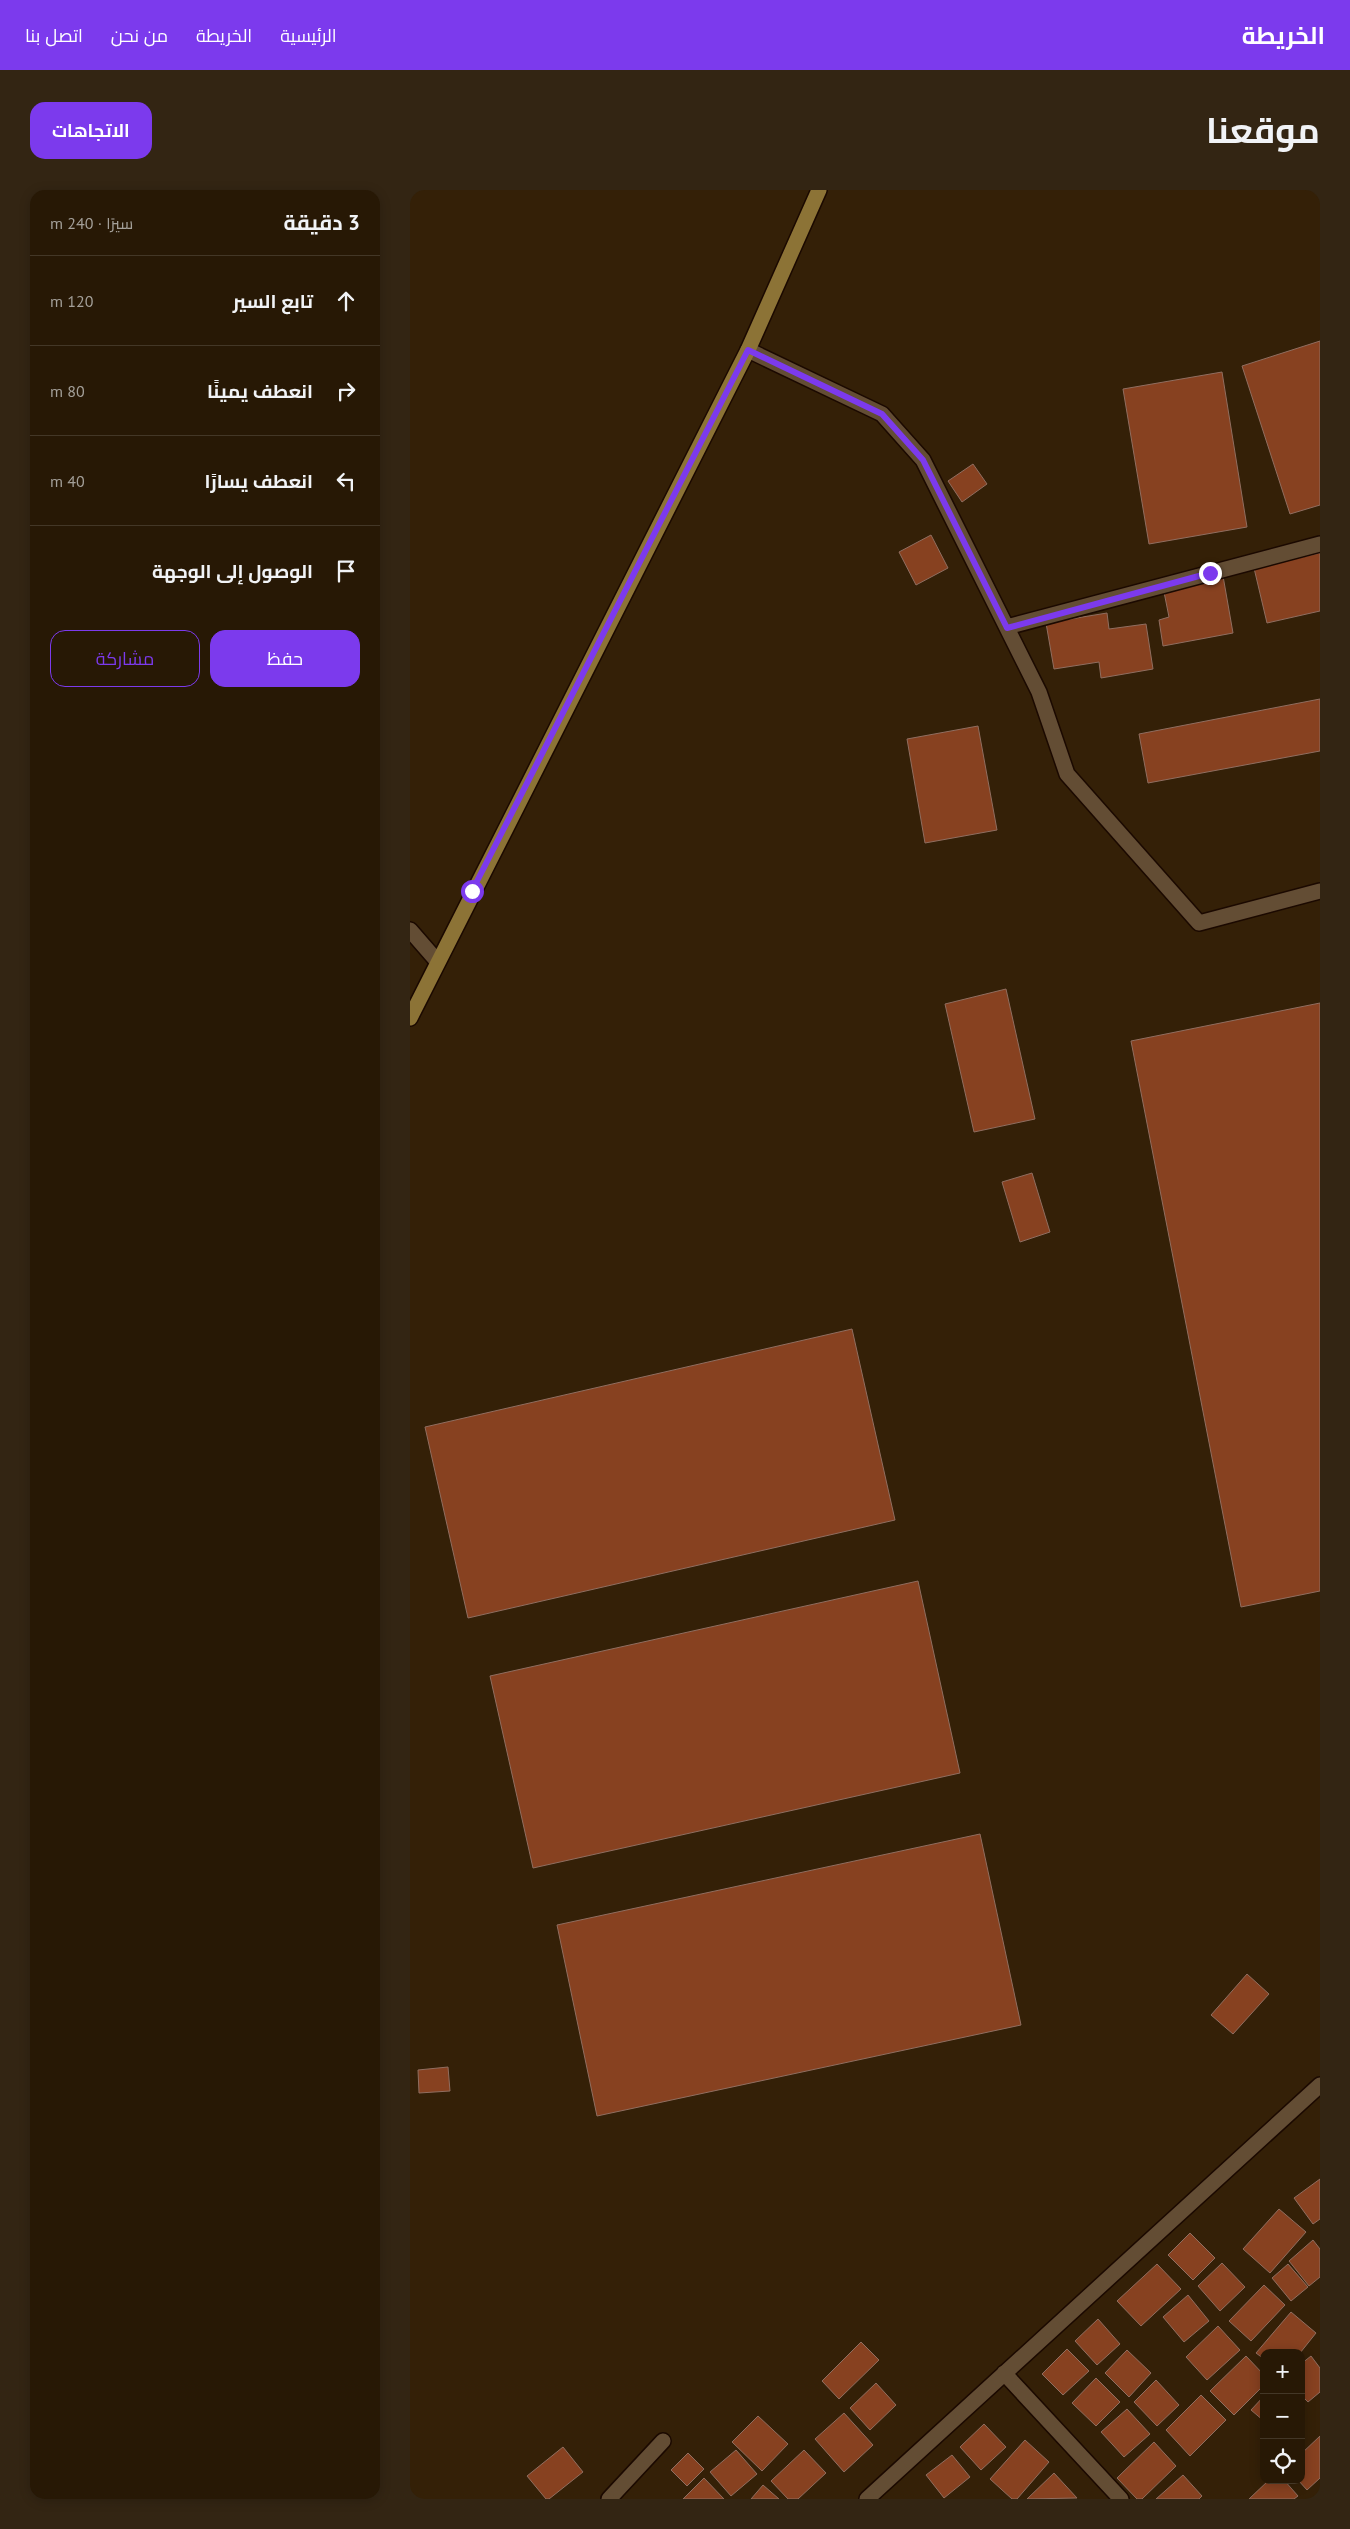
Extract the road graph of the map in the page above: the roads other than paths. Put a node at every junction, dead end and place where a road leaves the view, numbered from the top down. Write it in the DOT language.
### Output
graph roads {
  1 [pos="819,190"];
  2 [pos="748,350"];
  3 [pos="1320,544"];
  4 [pos="1007,628"];
  5 [pos="1320,892"];
  6 [pos="410,930"];
  7 [pos="437,961"];
  8 [pos="410,1018"];
  9 [pos="1320,2085"];
  10 [pos="1004,2373"];
  11 [pos="663,2441"];
  12 [pos="609,2499"];
  13 [pos="866,2499"];
  14 [pos="1120,2499"];
  1 -- 2 [label="main road"];
  2 -- 4 [label="street"];
  2 -- 7 [label="main road"];
  3 -- 4 [label="street"];
  4 -- 5 [label="street"];
  6 -- 7 [label="street"];
  7 -- 8 [label="main road"];
  9 -- 10 [label="street"];
  10 -- 13 [label="street"];
  10 -- 14 [label="street"];
  11 -- 12 [label="street"];
}
